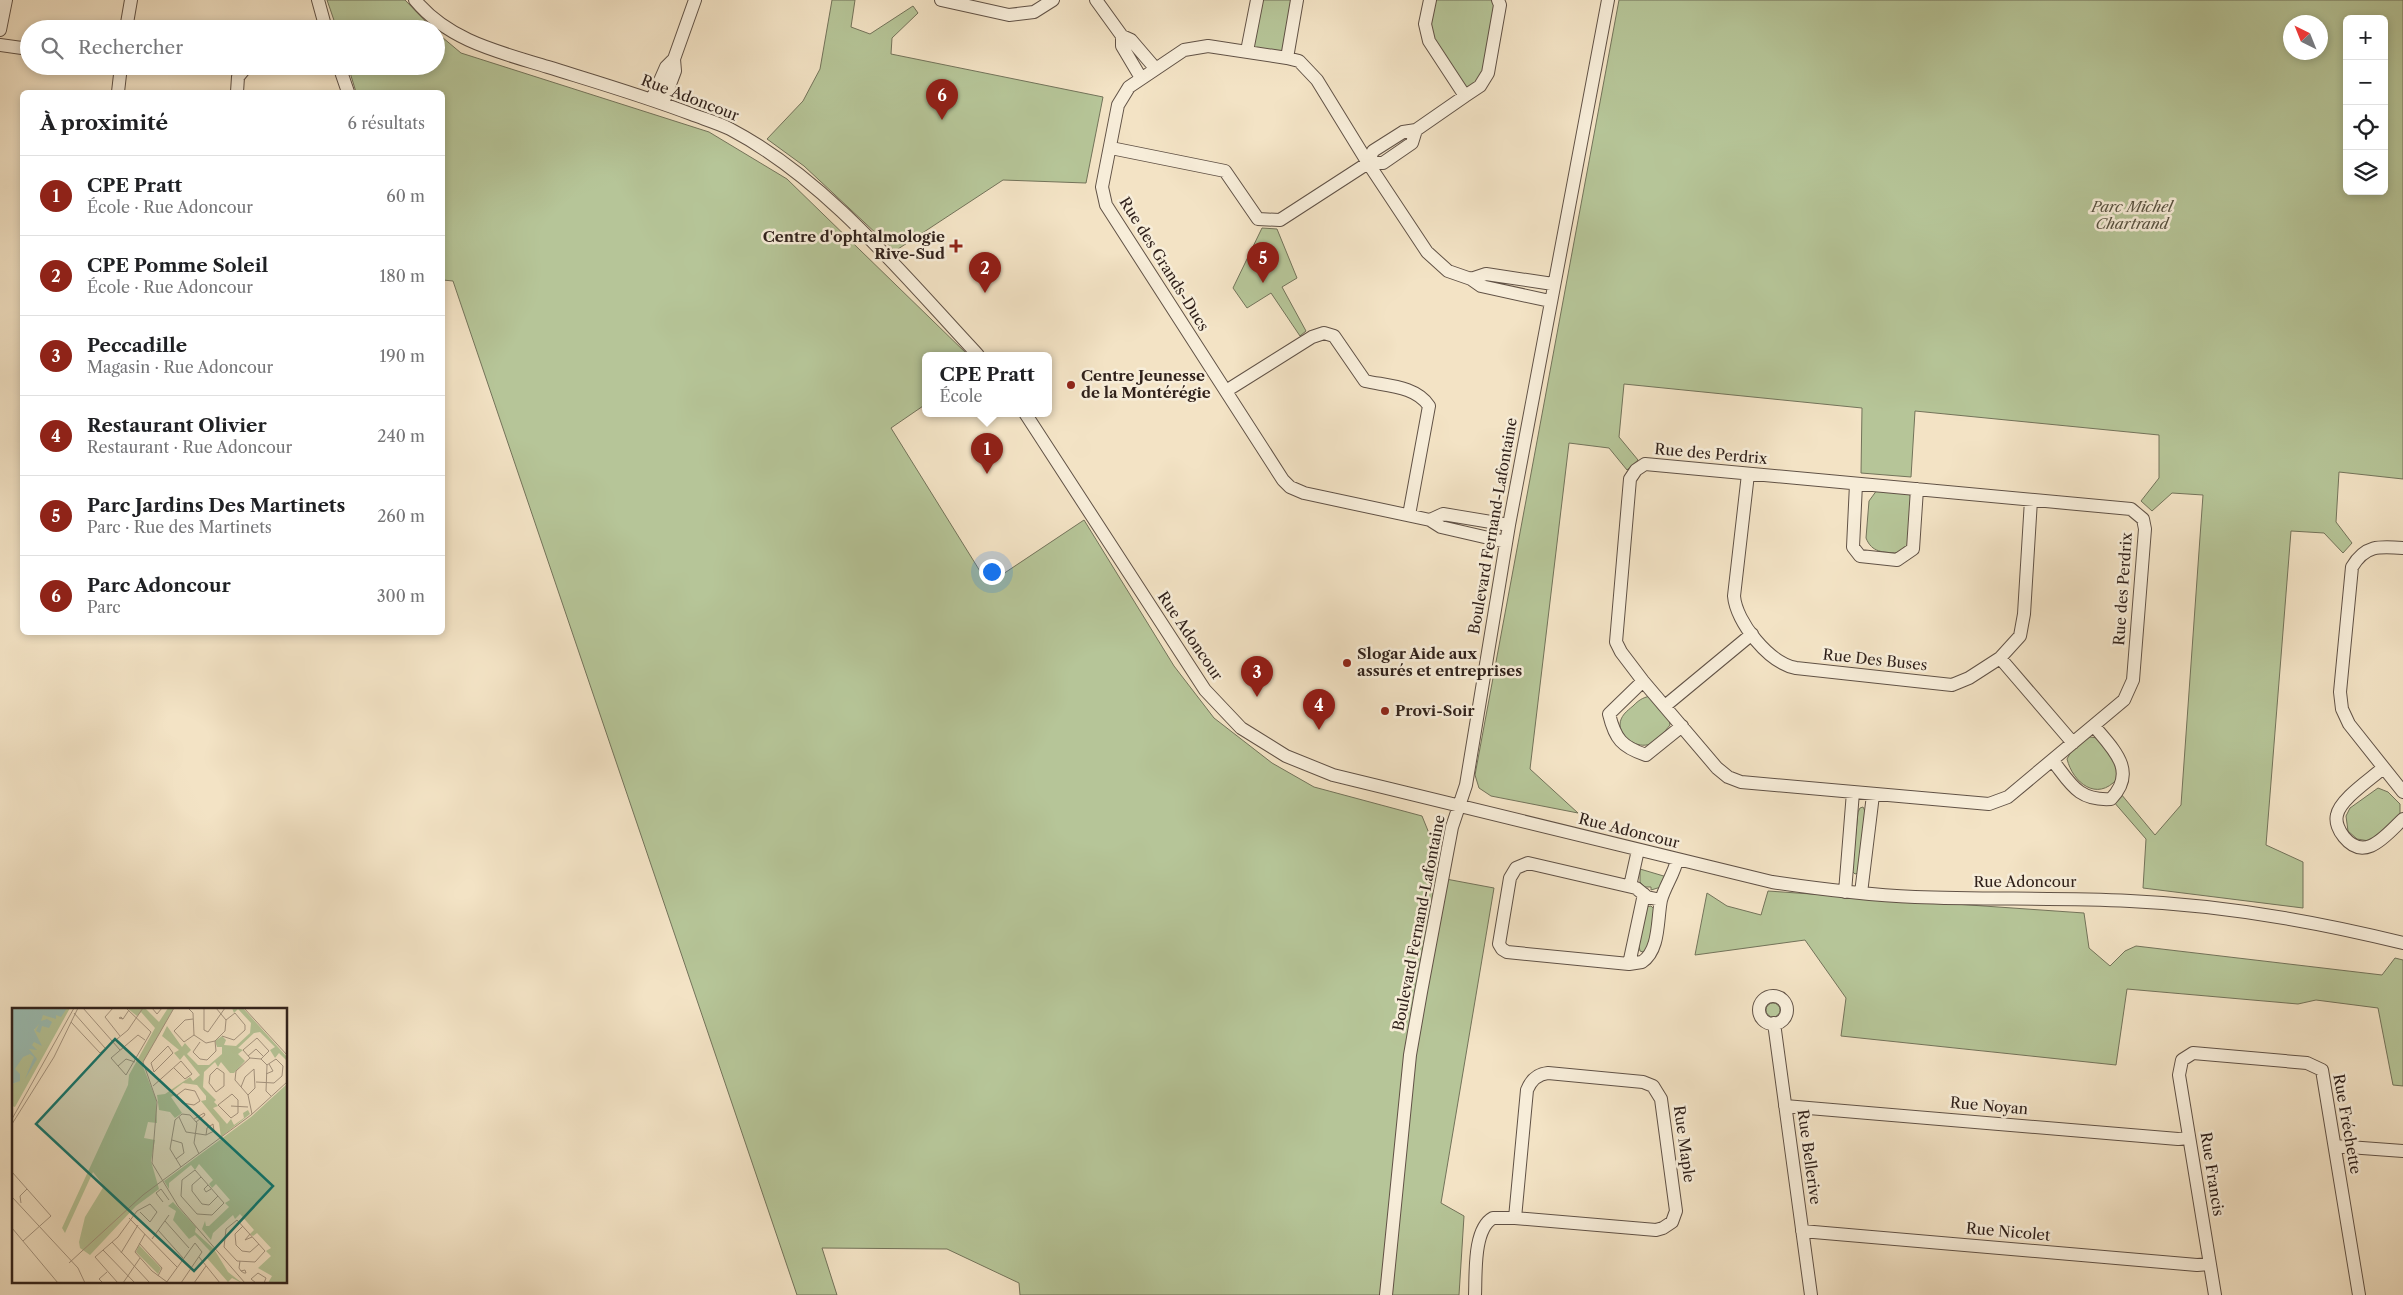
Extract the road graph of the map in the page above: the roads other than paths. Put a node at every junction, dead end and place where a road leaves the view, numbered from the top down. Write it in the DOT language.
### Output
graph roads {
  1 [pos="6,0"];
  2 [pos="131,0"];
  3 [pos="318,0"];
  4 [pos="415,0"];
  5 [pos="695,0"];
  6 [pos="941,0"];
  7 [pos="1052,0"];
  8 [pos="1096,0"];
  9 [pos="1257,0"];
  10 [pos="1297,0"];
  11 [pos="1430,0"];
  12 [pos="1498,0"];
  13 [pos="1608,0"];
  14 [pos="1035,6"];
  15 [pos="128,20"];
  16 [pos="324,20"];
  17 [pos="437,20"];
  18 [pos="445,27"];
  19 [pos="0,30"];
  20 [pos="1122,36"];
  21 [pos="0,45"];
  22 [pos="20,48"];
  23 [pos="1247,51"];
  24 [pos="1287,58"];
  25 [pos="1155,68"];
  26 [pos="119,75"];
  27 [pos="240,75"];
  28 [pos="341,75"];
  29 [pos="1141,78"];
  30 [pos="118,90"];
  31 [pos="237,90"];
  32 [pos="347,90"];
  33 [pos="1465,96"];
  34 [pos="657,101"];
  35 [pos="1111,148"];
  36 [pos="1368,163"];
  37 [pos="1471,279"];
  38 [pos="1553,284"];
  39 [pos="1550,301"];
  40 [pos="975,352"];
  41 [pos="1226,391"];
  42 [pos="1028,417"];
  43 [pos="1748,474"];
  44 [pos="1856,484"];
  45 [pos="1917,489"];
  46 [pos="2031,500"];
  47 [pos="1409,515"];
  48 [pos="1430,520"];
  49 [pos="1509,525"];
  50 [pos="1506,542"];
  51 [pos="2403,548"];
  52 [pos="1752,634"];
  53 [pos="2000,658"];
  54 [pos="1643,681"];
  55 [pos="1665,706"];
  56 [pos="1682,726"];
  57 [pos="2094,726"];
  58 [pos="2073,743"];
  59 [pos="2053,761"];
  60 [pos="2383,768"];
  61 [pos="2403,790"];
  62 [pos="1853,792"];
  63 [pos="1873,795"];
  64 [pos="1458,806"];
  65 [pos="2403,819"];
  66 [pos="1638,850"];
  67 [pos="1677,860"];
  68 [pos="1630,886"];
  69 [pos="1845,892"];
  70 [pos="1644,894"];
  71 [pos="1861,894"];
  72 [pos="1661,900"];
  73 [pos="2403,943"];
  74 [pos="1629,964"];
  75 [pos="1774,1024"];
  76 [pos="2182,1060"];
  77 [pos="1785,1106"];
  78 [pos="2189,1138"];
  79 [pos="2335,1146"];
  80 [pos="2403,1151"];
  81 [pos="1514,1218"];
  82 [pos="1802,1231"];
  83 [pos="2210,1264"];
  84 [pos="1386,1295"];
  85 [pos="1474,1295"];
  86 [pos="1811,1295"];
  87 [pos="2215,1295"];
  88 [pos="2358,1295"];
  1 -- 19 [label="street"];
  2 -- 15 [label="street"];
  3 -- 16 [label="street"];
  4 -- 17 [label="street, Rue Adoncour"];
  5 -- 34 [label="street"];
  6 -- 14 [label="street"];
  7 -- 14 [label="street"];
  8 -- 20 [label="street"];
  9 -- 23 [label="street"];
  10 -- 24 [label="street"];
  11 -- 33 [label="street"];
  12 -- 33 [label="street"];
  13 -- 38 [label="street, Boulevard Fernand-Lafontaine"];
  18 -- 34 [label="street, Rue Adoncour"];
  20 -- 25 [label="street"];
  20 -- 29 [label="street"];
  21 -- 22 [label="street"];
  23 -- 24 [label="street, Rue des Grands-Ducs"];
  23 -- 25 [label="street, Rue des Grands-Ducs"];
  24 -- 36 [label="street, Rue des Grands-Ducs"];
  25 -- 29 [label="street, Rue des Grands-Ducs"];
  26 -- 30 [label="street"];
  27 -- 31 [label="street"];
  28 -- 32 [label="street"];
  29 -- 35 [label="street, Rue des Grands-Ducs"];
  33 -- 36 [label="street"];
  34 -- 40 [label="street, Rue Adoncour"];
  35 -- 36 [label="street"];
  35 -- 41 [label="street, Rue des Grands-Ducs"];
  36 -- 37 [label="street, Rue des Grands-Ducs"];
  37 -- 38 [label="street, Rue des Grands-Ducs"];
  37 -- 39 [label="street, Rue des Grands-Ducs"];
  38 -- 39 [label="street, Boulevard Fernand-Lafontaine"];
  39 -- 49 [label="street, Boulevard Fernand-Lafontaine"];
  41 -- 47 [label="street, Rue des Grands-Ducs"];
  41 -- 47 [label="street"];
  42 -- 64 [label="street, Rue Adoncour"];
  43 -- 44 [label="street, Rue des Perdrix"];
  43 -- 52 [label="street, Rue Des Buses"];
  43 -- 54 [label="street, Rue des Perdrix"];
  44 -- 45 [label="street, Rue des Perdrix"];
  44 -- 45 [label="street"];
  45 -- 46 [label="street, Rue des Perdrix"];
  46 -- 53 [label="street, Rue Des Buses"];
  46 -- 57 [label="street, Rue des Perdrix"];
  47 -- 48 [label="street, Rue des Grands-Ducs"];
  48 -- 49 [label="street, Rue des Grands-Ducs"];
  48 -- 50 [label="street, Rue des Grands-Ducs"];
  49 -- 50 [label="street, Boulevard Fernand-Lafontaine"];
  50 -- 64 [label="street, Boulevard Fernand-Lafontaine"];
  51 -- 60 [label="street"];
  52 -- 53 [label="street, Rue Des Buses"];
  52 -- 55 [label="street"];
  53 -- 58 [label="street"];
  54 -- 55 [label="street, Rue des Perdrix"];
  54 -- 56 [label="street"];
  55 -- 56 [label="street, Rue des Perdrix"];
  56 -- 62 [label="street, Rue des Perdrix"];
  57 -- 58 [label="street, Rue des Perdrix"];
  57 -- 59 [label="street"];
  58 -- 59 [label="street, Rue des Perdrix"];
  59 -- 63 [label="street, Rue des Perdrix"];
  60 -- 61 [label="street"];
  60 -- 65 [label="street"];
  62 -- 63 [label="street, Rue des Perdrix"];
  62 -- 69 [label="street"];
  63 -- 71 [label="street"];
  64 -- 66 [label="street, Rue Adoncour"];
  64 -- 84 [label="street, Boulevard Fernand-Lafontaine"];
  66 -- 67 [label="street, Rue Adoncour"];
  66 -- 68 [label="street"];
  67 -- 69 [label="street, Rue Adoncour"];
  67 -- 72 [label="street"];
  68 -- 70 [label="street"];
  68 -- 74 [label="street"];
  69 -- 71 [label="street, Rue Adoncour"];
  70 -- 72 [label="street"];
  70 -- 74 [label="street"];
  71 -- 73 [label="street, Rue Adoncour"];
  72 -- 74 [label="street"];
  75 -- 77 [label="street, Rue Bellerive"];
  76 -- 78 [label="street, Rue Francis"];
  76 -- 79 [label="street, Rue Fréchette"];
  77 -- 78 [label="street, Rue Noyan"];
  77 -- 82 [label="street, Rue Bellerive"];
  78 -- 83 [label="street, Rue Francis"];
  79 -- 80 [label="street"];
  79 -- 88 [label="street, Rue Fréchette"];
  81 -- 81 [label="street, Rue Maple"];
  81 -- 85 [label="street, Rue Maple"];
  82 -- 83 [label="street, Rue Nicolet"];
  82 -- 86 [label="street, Rue Bellerive"];
  83 -- 87 [label="street, Rue Francis"];
}
